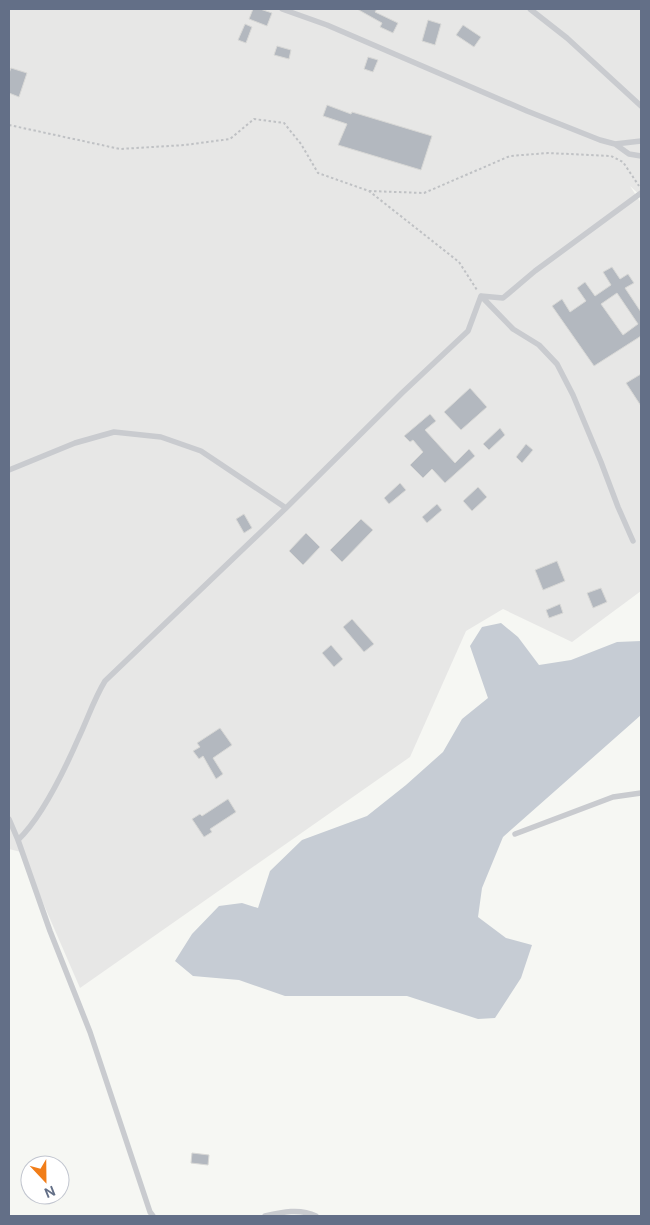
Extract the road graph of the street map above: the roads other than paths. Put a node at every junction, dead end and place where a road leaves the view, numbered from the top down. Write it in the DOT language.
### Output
graph roads {
  1 [pos="282,9"];
  2 [pos="530,9"];
  3 [pos="641,106"];
  4 [pos="641,141"];
  5 [pos="615,144"];
  6 [pos="641,156"];
  7 [pos="641,191"];
  8 [pos="481,296"];
  9 [pos="9,470"];
  10 [pos="286,508"];
  11 [pos="633,540"];
  12 [pos="641,793"];
  13 [pos="9,818"];
  14 [pos="515,834"];
  15 [pos="18,840"];
  16 [pos="153,1216"];
  17 [pos="265,1216"];
  18 [pos="316,1216"];
  1 -- 5 [label="lane"];
  2 -- 3 [label="lane"];
  4 -- 5 [label="lane"];
  5 -- 6 [label="lane"];
  7 -- 8 [label="lane"];
  8 -- 10 [label="lane"];
  8 -- 11 [label="lane"];
  9 -- 10 [label="lane"];
  10 -- 15 [label="lane"];
  12 -- 14 [label="lane"];
  13 -- 15 [label="lane"];
  15 -- 16 [label="lane"];
  17 -- 18 [label="lane"];
}
